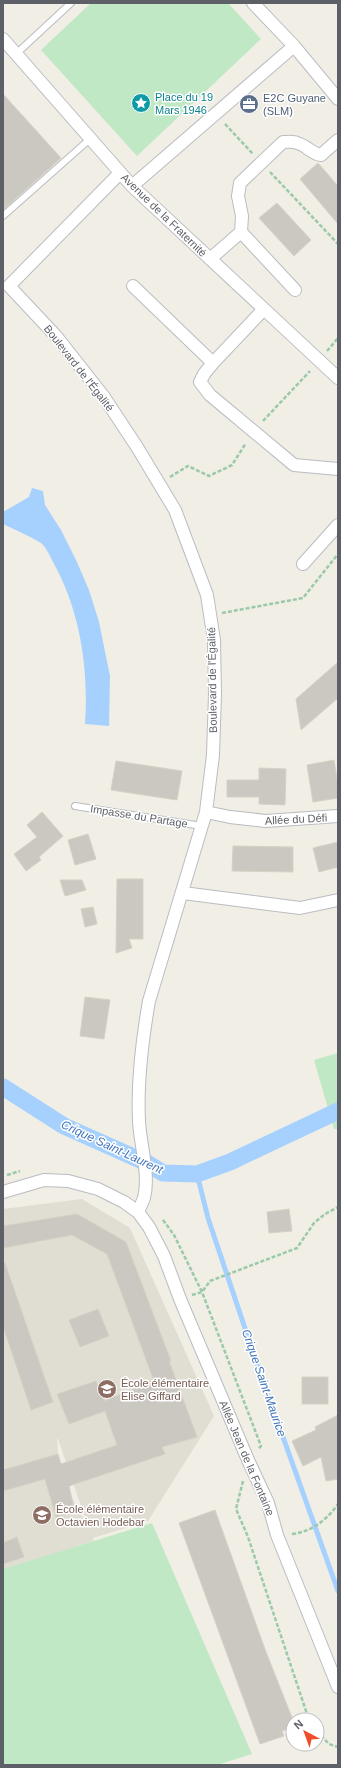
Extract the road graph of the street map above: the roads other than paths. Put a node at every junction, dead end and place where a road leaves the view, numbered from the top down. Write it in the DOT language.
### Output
graph roads {
  1 [pos="71,3"];
  2 [pos="253,3"];
  3 [pos="3,39"];
  4 [pos="294,46"];
  5 [pos="16,54"];
  6 [pos="338,99"];
  7 [pos="90,138"];
  8 [pos="336,146"];
  9 [pos="120,173"];
  10 [pos="132,186"];
  11 [pos="3,216"];
  12 [pos="241,232"];
  13 [pos="210,259"];
  14 [pos="6,283"];
  15 [pos="133,286"];
  16 [pos="295,290"];
  17 [pos="264,309"];
  18 [pos="213,363"];
  19 [pos="338,378"];
  20 [pos="338,469"];
  21 [pos="338,525"];
  22 [pos="303,564"];
  23 [pos="75,806"];
  24 [pos="206,812"];
  25 [pos="338,816"];
  26 [pos="202,826"];
  27 [pos="183,894"];
  28 [pos="338,900"];
  29 [pos="3,1192"];
  30 [pos="138,1212"];
  31 [pos="338,1687"];
  1 -- 5 [label="lane"];
  2 -- 4 [label="street"];
  3 -- 5 [label="street, Avenue de la Fraternité"];
  4 -- 6 [label="street"];
  4 -- 10 [label="street"];
  5 -- 7 [label="street, Avenue de la Fraternité"];
  7 -- 9 [label="street, Avenue de la Fraternité"];
  7 -- 11 [label="lane"];
  8 -- 12 [label="street"];
  9 -- 10 [label="street, Avenue de la Fraternité"];
  9 -- 14 [label="street, Boulevard de l'Égalité"];
  10 -- 13 [label="street, Avenue de la Fraternité"];
  12 -- 13 [label="street"];
  12 -- 16 [label="street"];
  13 -- 17 [label="street, Avenue de la Fraternité"];
  14 -- 24 [label="street, Boulevard de l'Égalité"];
  15 -- 18 [label="street"];
  17 -- 18 [label="street"];
  17 -- 19 [label="street, Avenue de la Fraternité"];
  18 -- 20 [label="street"];
  21 -- 22 [label="street"];
  23 -- 26 [label="lane, Impasse du Partage"];
  24 -- 25 [label="street, Allée du Défi"];
  24 -- 26 [label="street, Boulevard de l'Égalité"];
  26 -- 27 [label="street, Boulevard de l'Égalité"];
  27 -- 28 [label="street"];
  27 -- 30 [label="street, Boulevard de l'Égalité"];
  29 -- 30 [label="street"];
  30 -- 31 [label="street, Allée Jean de la Fontaine"];
}
